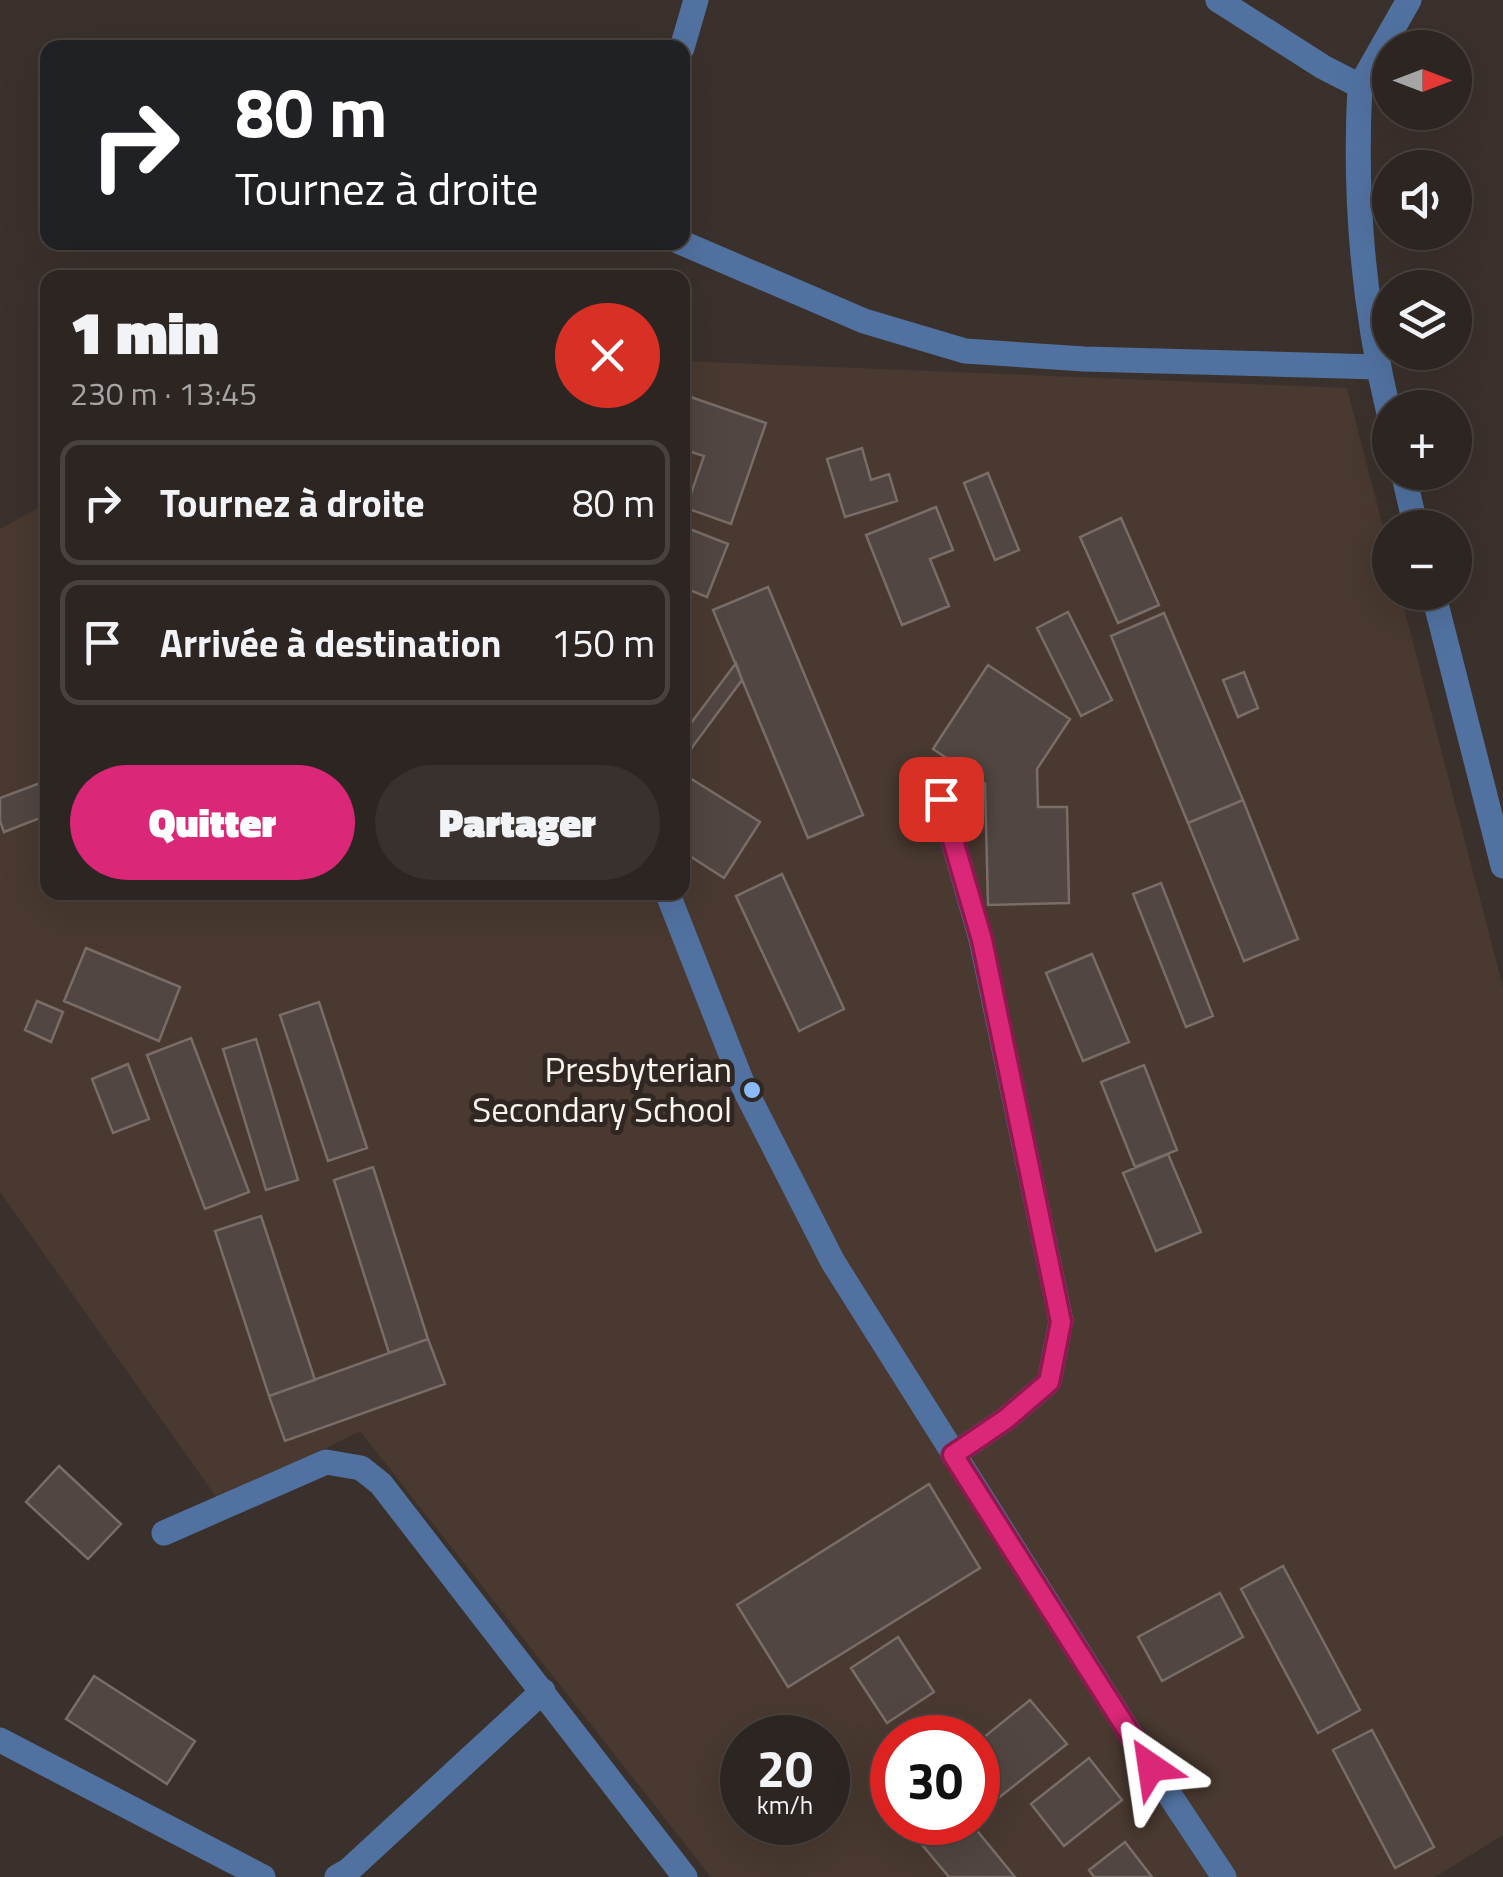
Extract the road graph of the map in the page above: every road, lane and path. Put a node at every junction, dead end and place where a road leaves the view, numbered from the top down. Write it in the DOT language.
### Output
graph roads {
  1 [pos="696,0"];
  2 [pos="1218,0"];
  3 [pos="1408,0"];
  4 [pos="684,40"];
  5 [pos="1360,86"];
  6 [pos="690,246"];
  7 [pos="1372,315"];
  8 [pos="1372,367"];
  9 [pos="1438,610"];
  10 [pos="941,799"];
  11 [pos="1503,866"];
  12 [pos="670,900"];
  13 [pos="953,1455"];
  14 [pos="164,1533"];
  15 [pos="543,1691"];
  16 [pos="0,1740"];
  17 [pos="263,1877"];
  18 [pos="337,1877"];
  19 [pos="685,1877"];
  20 [pos="1224,1877"];
  1 -- 4 [label="street"];
  2 -- 5 [label="street"];
  3 -- 5 [label="street"];
  5 -- 7 [label="street"];
  6 -- 8 [label="street"];
  9 -- 11 [label="street"];
  10 -- 13 [label="street"];
  12 -- 13 [label="street"];
  13 -- 20 [label="street"];
  14 -- 15 [label="street"];
  15 -- 18 [label="street"];
  15 -- 19 [label="street"];
  16 -- 17 [label="street"];
}
